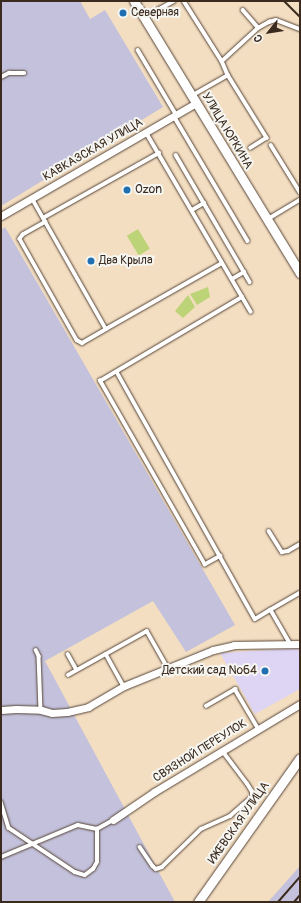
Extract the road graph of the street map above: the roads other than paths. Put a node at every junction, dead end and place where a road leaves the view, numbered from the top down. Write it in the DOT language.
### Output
graph roads {
  1 [pos="134,1"];
  2 [pos="174,1"];
  3 [pos="184,1"];
  4 [pos="243,11"];
  5 [pos="144,18"];
  6 [pos="258,28"];
  7 [pos="300,29"];
  8 [pos="138,50"];
  9 [pos="222,61"];
  10 [pos="24,73"];
  11 [pos="228,74"];
  12 [pos="1,77"];
  13 [pos="194,99"];
  14 [pos="175,115"];
  15 [pos="146,132"];
  16 [pos="271,145"];
  17 [pos="251,148"];
  18 [pos="159,153"];
  19 [pos="176,155"];
  20 [pos="300,192"];
  21 [pos="32,198"];
  22 [pos="300,200"];
  23 [pos="204,203"];
  24 [pos="192,210"];
  25 [pos="1,216"];
  26 [pos="44,220"];
  27 [pos="267,220"];
  28 [pos="248,240"];
  29 [pos="222,263"];
  30 [pos="244,272"];
  31 [pos="300,273"];
  32 [pos="232,279"];
  33 [pos="250,282"];
  34 [pos="242,297"];
  35 [pos="251,312"];
  36 [pos="106,329"];
  37 [pos="117,372"];
  38 [pos="269,531"];
  39 [pos="300,544"];
  40 [pos="221,556"];
  41 [pos="300,593"];
  42 [pos="270,610"];
  43 [pos="290,644"];
  44 [pos="300,644"];
  45 [pos="36,650"];
  46 [pos="68,654"];
  47 [pos="106,654"];
  48 [pos="168,668"];
  49 [pos="77,670"];
  50 [pos="68,675"];
  51 [pos="124,686"];
  52 [pos="300,704"];
  53 [pos="206,706"];
  54 [pos="1,710"];
  55 [pos="41,710"];
  56 [pos="258,728"];
  57 [pos="222,751"];
  58 [pos="300,758"];
  59 [pos="1,802"];
  60 [pos="113,820"];
  61 [pos="97,829"];
  62 [pos="32,845"];
  63 [pos="140,847"];
  64 [pos="1,856"];
  65 [pos="198,902"];
  1 -- 5 [label="main road, УЛИЦА ЮРКИНА"];
  2 -- 5 [label="lane"];
  3 -- 9 [label="lane"];
  4 -- 6 [label="lane"];
  5 -- 13 [label="main road, УЛИЦА ЮРКИНА"];
  6 -- 7 [label="lane"];
  6 -- 9 [label="lane"];
  8 -- 14 [label="lane"];
  9 -- 11 [label="lane"];
  10 -- 12 [label="lane"];
  11 -- 13 [label="lane"];
  11 -- 17 [label="lane"];
  13 -- 14 [label="street, КАВКАЗСКАЯ УЛИЦА"];
  13 -- 27 [label="main road, УЛИЦА ЮРКИНА"];
  14 -- 15 [label="street, КАВКАЗСКАЯ УЛИЦА"];
  14 -- 28 [label="lane"];
  15 -- 18 [label="lane"];
  15 -- 21 [label="street, КАВКАЗСКАЯ УЛИЦА"];
  16 -- 20 [label="lane"];
  18 -- 24 [label="lane"];
  18 -- 26 [label="lane"];
  19 -- 23 [label="lane"];
  21 -- 25 [label="street, КАВКАЗСКАЯ УЛИЦА"];
  21 -- 26 [label="lane"];
  22 -- 27 [label="lane"];
  23 -- 24 [label="lane"];
  23 -- 30 [label="lane"];
  24 -- 29 [label="lane"];
  26 -- 36 [label="lane"];
  26 -- 36 [label="lane"];
  27 -- 31 [label="main road, УЛИЦА ЮРКИНА"];
  29 -- 32 [label="lane"];
  29 -- 36 [label="lane"];
  30 -- 32 [label="lane"];
  30 -- 33 [label="lane"];
  32 -- 34 [label="lane"];
  34 -- 35 [label="lane"];
  34 -- 37 [label="lane"];
  37 -- 40 [label="lane"];
  37 -- 40 [label="lane"];
  38 -- 39 [label="lane"];
  40 -- 42 [label="lane"];
  41 -- 42 [label="lane"];
  42 -- 43 [label="lane"];
  43 -- 44 [label="street"];
  43 -- 48 [label="street"];
  45 -- 55 [label="lane"];
  46 -- 49 [label="lane"];
  47 -- 48 [label="lane"];
  47 -- 49 [label="lane"];
  47 -- 51 [label="lane"];
  48 -- 51 [label="street"];
  49 -- 50 [label="lane"];
  51 -- 55 [label="street"];
  52 -- 56 [label="street, СВЯЗНОЙ ПЕРЕУЛОК"];
  53 -- 56 [label="lane"];
  54 -- 55 [label="street"];
  56 -- 57 [label="street, СВЯЗНОЙ ПЕРЕУЛОК"];
  57 -- 60 [label="street, СВЯЗНОЙ ПЕРЕУЛОК"];
  57 -- 63 [label="lane"];
  58 -- 65 [label="main road, ИЖЕВСКАЯ УЛИЦА"];
  59 -- 62 [label="lane"];
  60 -- 61 [label="lane"];
  61 -- 62 [label="lane"];
  61 -- 62 [label="lane"];
  62 -- 64 [label="lane"];
}
